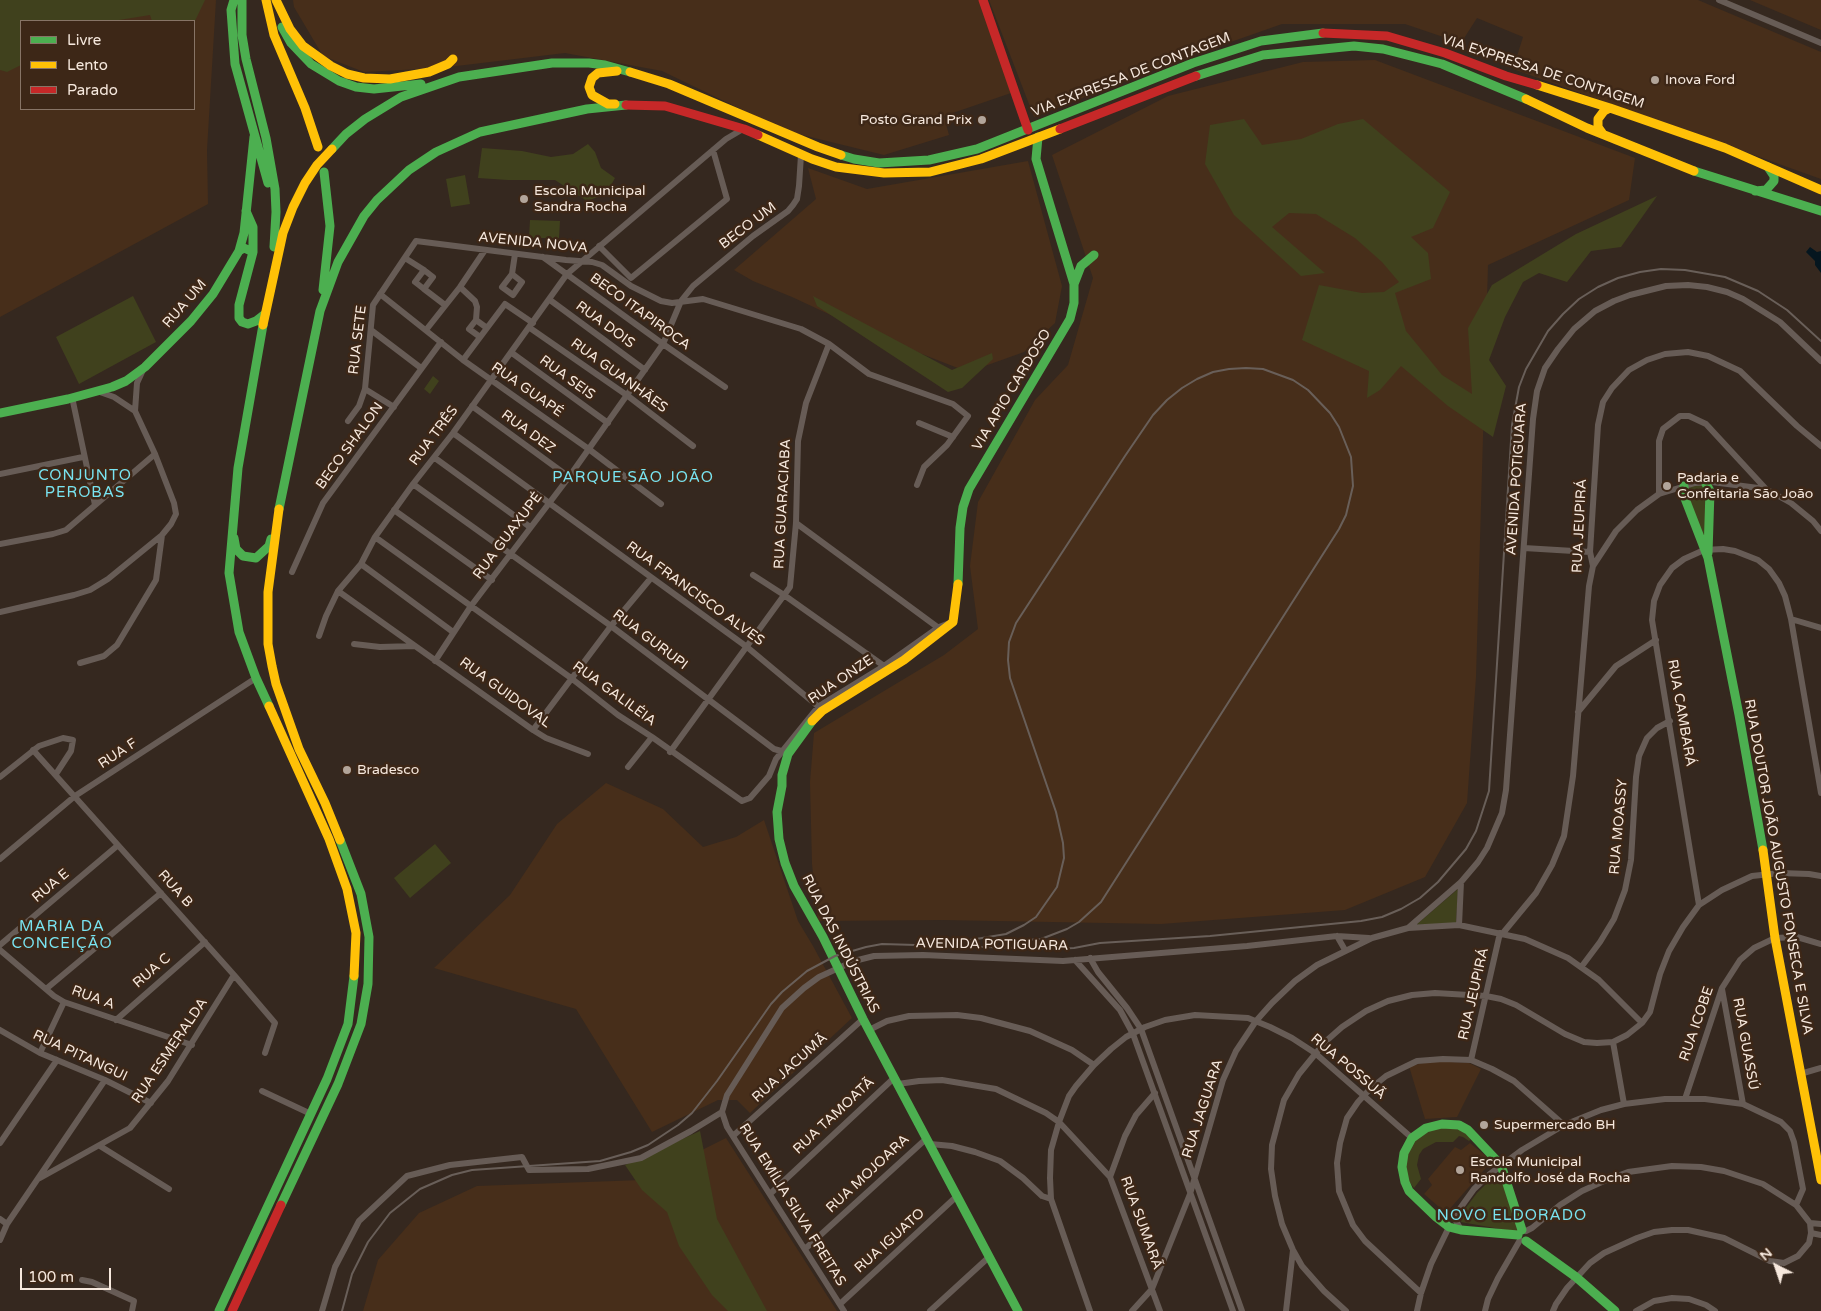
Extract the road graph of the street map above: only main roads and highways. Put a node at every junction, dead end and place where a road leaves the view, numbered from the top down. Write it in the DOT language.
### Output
graph roads {
  1 [pos="234,0"];
  2 [pos="242,0"];
  3 [pos="266,0"];
  4 [pos="275,0"];
  5 [pos="983,0"];
  6 [pos="453,59"];
  7 [pos="626,71"];
  8 [pos="438,82"];
  9 [pos="625,105"];
  10 [pos="1610,108"];
  11 [pos="1028,130"];
  12 [pos="1604,134"];
  13 [pos="254,136"];
  14 [pos="1038,137"];
  15 [pos="1022,143"];
  16 [pos="318,147"];
  17 [pos="1036,159"];
  18 [pos="1768,167"];
  19 [pos="264,170"];
  20 [pos="324,172"];
  21 [pos="250,174"];
  22 [pos="1821,190"];
  23 [pos="1754,191"];
  24 [pos="246,209"];
  25 [pos="1821,211"];
  26 [pos="276,212"];
  27 [pos="239,251"];
  28 [pos="253,252"];
  29 [pos="1094,256"];
  30 [pos="273,274"];
  31 [pos="1074,284"];
  32 [pos="320,311"];
  33 [pos="265,314"];
  34 [pos="0,411"];
  35 [pos="1705,482"];
  36 [pos="1684,486"];
  37 [pos="276,523"];
  38 [pos="233,529"];
  39 [pos="1707,552"];
  40 [pos="940,629"];
  41 [pos="1818,1152"];
  42 [pos="1821,1180"];
  43 [pos="1525,1235"];
  44 [pos="219,1311"];
  45 [pos="232,1311"];
  46 [pos="1018,1311"];
  47 [pos="1615,1311"];
  1 -- 13 [label="main road"];
  2 -- 26 [label="main road"];
  3 -- 16 [label="main road"];
  4 -- 6 [label="main road"];
  4 -- 8 [label="main road"];
  5 -- 11 [label="main road"];
  7 -- 8 [label="main road, VIA EXPRESSA DE CONTAGEM"];
  7 -- 9 [label="main road"];
  7 -- 11 [label="main road, VIA EXPRESSA DE CONTAGEM"];
  8 -- 30 [label="main road"];
  9 -- 15 [label="main road, VIA EXPRESSA DE CONTAGEM"];
  9 -- 32 [label="main road"];
  10 -- 11 [label="main road, VIA EXPRESSA DE CONTAGEM"];
  10 -- 12 [label="main road"];
  10 -- 18 [label="main road, VIA EXPRESSA DE CONTAGEM"];
  12 -- 14 [label="main road, VIA EXPRESSA DE CONTAGEM"];
  12 -- 23 [label="main road, VIA EXPRESSA DE CONTAGEM"];
  13 -- 19 [label="main road"];
  13 -- 21 [label="main road, RUA UM"];
  14 -- 15 [label="main road, VIA EXPRESSA DE CONTAGEM"];
  14 -- 17 [label="main road, VIA APIO CARDOSO"];
  15 -- 17 [label="main road, VIA APIO CARDOSO"];
  17 -- 31 [label="main road, VIA APIO CARDOSO"];
  18 -- 22 [label="main road, VIA EXPRESSA DE CONTAGEM"];
  18 -- 23 [label="main road"];
  19 -- 21 [label="main road"];
  19 -- 26 [label="main road"];
  20 -- 32 [label="main road"];
  21 -- 24 [label="main road, RUA UM"];
  23 -- 25 [label="main road, VIA EXPRESSA DE CONTAGEM"];
  24 -- 27 [label="main road, RUA UM"];
  24 -- 28 [label="main road"];
  26 -- 30 [label="main road"];
  27 -- 28 [label="main road"];
  27 -- 34 [label="main road, RUA UM"];
  28 -- 33 [label="main road"];
  29 -- 31 [label="main road"];
  30 -- 33 [label="main road"];
  31 -- 40 [label="main road, VIA APIO CARDOSO"];
  32 -- 37 [label="main road"];
  33 -- 38 [label="main road"];
  35 -- 39 [label="main road, RUA DOUTOR JOÃO AUGUSTO FONSECA E SILVA"];
  36 -- 39 [label="main road, RUA DOUTOR JOÃO AUGUSTO FONSECA E SILVA"];
  37 -- 38 [label="main road"];
  37 -- 45 [label="main road"];
  38 -- 44 [label="main road"];
  39 -- 41 [label="main road, RUA DOUTOR JOÃO AUGUSTO FONSECA E SILVA"];
  40 -- 46 [label="main road, RUA DAS INDÚSTRIAS"];
  41 -- 42 [label="main road, RUA DOUTOR JOÃO AUGUSTO FONSECA E SILVA"];
  43 -- 43 [label="main road"];
  43 -- 47 [label="main road"];
}
